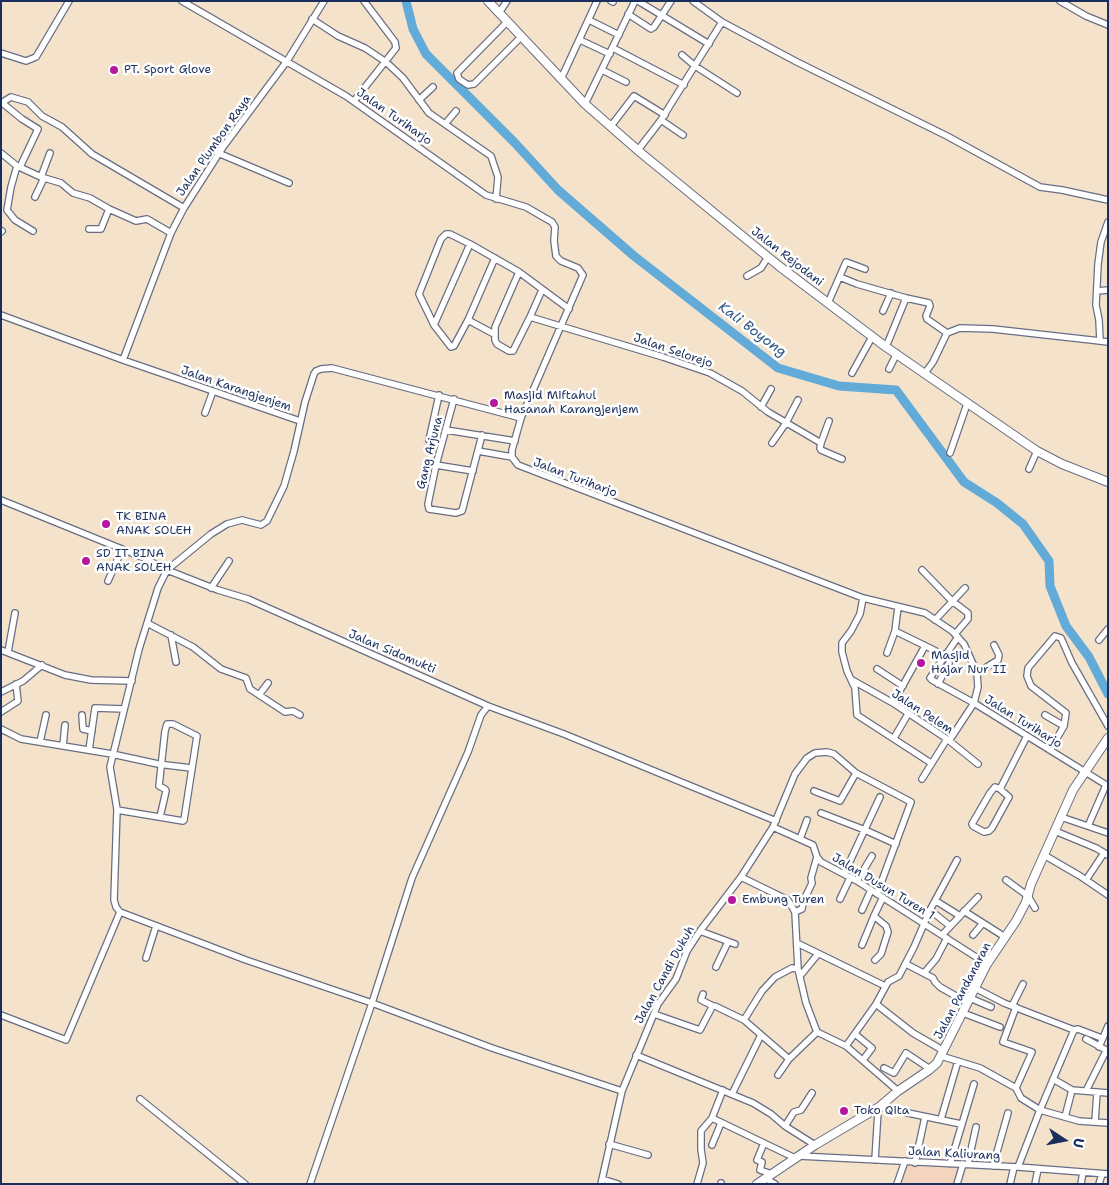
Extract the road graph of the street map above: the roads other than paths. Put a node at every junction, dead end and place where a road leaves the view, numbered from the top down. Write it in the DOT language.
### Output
graph roads {
  1 [pos="69,1"];
  2 [pos="182,1"];
  3 [pos="324,1"];
  4 [pos="364,1"];
  5 [pos="507,1"];
  6 [pos="597,1"];
  7 [pos="637,1"];
  8 [pos="671,1"];
  9 [pos="693,1"];
  10 [pos="1060,1"];
  11 [pos="491,2"];
  12 [pos="500,13"];
  13 [pos="628,14"];
  14 [pos="662,15"];
  15 [pos="312,19"];
  16 [pos="589,20"];
  17 [pos="507,22"];
  18 [pos="722,22"];
  19 [pos="1108,25"];
  20 [pos="619,35"];
  21 [pos="521,37"];
  22 [pos="580,40"];
  23 [pos="709,44"];
  24 [pos="611,51"];
  25 [pos="1,53"];
  26 [pos="682,55"];
  27 [pos="288,61"];
  28 [pos="385,61"];
  29 [pos="696,66"];
  30 [pos="602,70"];
  31 [pos="561,79"];
  32 [pos="626,82"];
  33 [pos="684,85"];
  34 [pos="433,87"];
  35 [pos="737,93"];
  36 [pos="419,100"];
  37 [pos="354,101"];
  38 [pos="2,102"];
  39 [pos="584,104"];
  40 [pos="456,111"];
  41 [pos="663,118"];
  42 [pos="445,124"];
  43 [pos="610,126"];
  44 [pos="683,135"];
  45 [pos="638,150"];
  46 [pos="1,153"];
  47 [pos="50,153"];
  48 [pos="218,154"];
  49 [pos="19,166"];
  50 [pos="43,177"];
  51 [pos="289,183"];
  52 [pos="35,198"];
  53 [pos="496,199"];
  54 [pos="1108,200"];
  55 [pos="184,208"];
  56 [pos="109,209"];
  57 [pos="1107,225"];
  58 [pos="89,229"];
  59 [pos="33,231"];
  60 [pos="171,233"];
  61 [pos="470,244"];
  62 [pos="495,258"];
  63 [pos="773,261"];
  64 [pos="865,269"];
  65 [pos="519,272"];
  66 [pos="747,276"];
  67 [pos="840,276"];
  68 [pos="542,290"];
  69 [pos="1108,290"];
  70 [pos="1097,291"];
  71 [pos="891,292"];
  72 [pos="906,298"];
  73 [pos="828,303"];
  74 [pos="569,309"];
  75 [pos="883,312"];
  76 [pos="1,315"];
  77 [pos="530,317"];
  78 [pos="468,320"];
  79 [pos="434,325"];
  80 [pos="561,327"];
  81 [pos="947,332"];
  82 [pos="494,334"];
  83 [pos="872,337"];
  84 [pos="1100,341"];
  85 [pos="1108,342"];
  86 [pos="886,347"];
  87 [pos="897,353"];
  88 [pos="122,360"];
  89 [pos="889,369"];
  90 [pos="852,373"];
  91 [pos="925,373"];
  92 [pos="771,389"];
  93 [pos="213,391"];
  94 [pos="439,395"];
  95 [pos="454,399"];
  96 [pos="798,400"];
  97 [pos="967,404"];
  98 [pos="762,407"];
  99 [pos="205,413"];
  100 [pos="521,418"];
  101 [pos="300,421"];
  102 [pos="829,421"];
  103 [pos="786,423"];
  104 [pos="446,430"];
  105 [pos="482,436"];
  106 [pos="429,440"];
  107 [pos="514,442"];
  108 [pos="772,443"];
  109 [pos="821,443"];
  110 [pos="478,450"];
  111 [pos="1037,451"];
  112 [pos="950,453"];
  113 [pos="512,457"];
  114 [pos="842,459"];
  115 [pos="436,465"];
  116 [pos="1029,469"];
  117 [pos="473,471"];
  118 [pos="1108,482"];
  119 [pos="1,500"];
  120 [pos="122,549"];
  121 [pos="229,561"];
  122 [pos="167,570"];
  123 [pos="922,570"];
  124 [pos="108,581"];
  125 [pos="212,588"];
  126 [pos="965,588"];
  127 [pos="863,598"];
  128 [pos="952,601"];
  129 [pos="898,607"];
  130 [pos="15,613"];
  131 [pos="935,620"];
  132 [pos="147,623"];
  133 [pos="1108,629"];
  134 [pos="895,632"];
  135 [pos="171,635"];
  136 [pos="957,635"];
  137 [pos="1099,640"];
  138 [pos="994,645"];
  139 [pos="924,646"];
  140 [pos="5,651"];
  141 [pos="887,653"];
  142 [pos="944,655"];
  143 [pos="176,662"];
  144 [pos="949,663"];
  145 [pos="42,665"];
  146 [pos="877,669"];
  147 [pos="977,673"];
  148 [pos="852,680"];
  149 [pos="132,681"];
  150 [pos="268,683"];
  151 [pos="16,684"];
  152 [pos="938,684"];
  153 [pos="903,686"];
  154 [pos="1,692"];
  155 [pos="259,696"];
  156 [pos="893,703"];
  157 [pos="974,703"];
  158 [pos="488,706"];
  159 [pos="124,709"];
  160 [pos="1,712"];
  161 [pos="908,714"];
  162 [pos="1045,714"];
  163 [pos="46,715"];
  164 [pos="82,715"];
  165 [pos="300,715"];
  166 [pos="65,725"];
  167 [pos="1064,726"];
  168 [pos="1108,726"];
  169 [pos="1,729"];
  170 [pos="92,731"];
  171 [pos="1027,736"];
  172 [pos="894,738"];
  173 [pos="1108,738"];
  174 [pos="948,740"];
  175 [pos="40,742"];
  176 [pos="64,746"];
  177 [pos="90,750"];
  178 [pos="1050,750"];
  179 [pos="112,754"];
  180 [pos="931,763"];
  181 [pos="162,764"];
  182 [pos="978,764"];
  183 [pos="191,768"];
  184 [pos="1085,772"];
  185 [pos="856,773"];
  186 [pos="922,779"];
  187 [pos="1107,785"];
  188 [pos="1000,789"];
  189 [pos="814,791"];
  190 [pos="880,797"];
  191 [pos="117,810"];
  192 [pos="821,813"];
  193 [pos="160,817"];
  194 [pos="1061,817"];
  195 [pos="807,820"];
  196 [pos="775,824"];
  197 [pos="1088,826"];
  198 [pos="865,830"];
  199 [pos="1055,831"];
  200 [pos="1108,833"];
  201 [pos="800,839"];
  202 [pos="896,844"];
  203 [pos="1106,854"];
  204 [pos="1044,855"];
  205 [pos="872,856"];
  206 [pos="816,857"];
  207 [pos="957,860"];
  208 [pos="741,876"];
  209 [pos="847,876"];
  210 [pos="1006,880"];
  211 [pos="1086,880"];
  212 [pos="857,881"];
  213 [pos="871,890"];
  214 [pos="880,896"];
  215 [pos="1028,896"];
  216 [pos="1108,896"];
  217 [pos="978,897"];
  218 [pos="840,899"];
  219 [pos="936,901"];
  220 [pos="1035,908"];
  221 [pos="862,910"];
  222 [pos="930,910"];
  223 [pos="120,912"];
  224 [pos="795,912"];
  225 [pos="962,914"];
  226 [pos="874,916"];
  227 [pos="983,923"];
  228 [pos="925,924"];
  229 [pos="156,926"];
  230 [pos="950,926"];
  231 [pos="700,930"];
  232 [pos="973,935"];
  233 [pos="944,936"];
  234 [pos="1005,937"];
  235 [pos="728,942"];
  236 [pos="735,944"];
  237 [pos="797,944"];
  238 [pos="862,945"];
  239 [pos="818,954"];
  240 [pos="146,958"];
  241 [pos="876,960"];
  242 [pos="906,964"];
  243 [pos="987,964"];
  244 [pos="716,967"];
  245 [pos="798,969"];
  246 [pos="924,973"];
  247 [pos="800,976"];
  248 [pos="1023,984"];
  249 [pos="885,986"];
  250 [pos="975,988"];
  251 [pos="703,994"];
  252 [pos="969,1000"];
  253 [pos="372,1002"];
  254 [pos="876,1004"];
  255 [pos="713,1006"];
  256 [pos="1014,1006"];
  257 [pos="991,1007"];
  258 [pos="963,1013"];
  259 [pos="654,1014"];
  260 [pos="1,1015"];
  261 [pos="744,1020"];
  262 [pos="1108,1026"];
  263 [pos="1000,1027"];
  264 [pos="1074,1030"];
  265 [pos="817,1032"];
  266 [pos="855,1034"];
  267 [pos="761,1035"];
  268 [pos="1099,1037"];
  269 [pos="1086,1039"];
  270 [pos="846,1046"];
  271 [pos="1099,1046"];
  272 [pos="1107,1051"];
  273 [pos="943,1053"];
  274 [pos="636,1055"];
  275 [pos="789,1059"];
  276 [pos="864,1060"];
  277 [pos="958,1061"];
  278 [pos="884,1068"];
  279 [pos="930,1069"];
  280 [pos="778,1075"];
  281 [pos="1053,1079"];
  282 [pos="974,1084"];
  283 [pos="1016,1088"];
  284 [pos="723,1090"];
  285 [pos="1072,1090"];
  286 [pos="622,1091"];
  287 [pos="898,1091"];
  288 [pos="1086,1091"];
  289 [pos="1097,1092"];
  290 [pos="812,1093"];
  291 [pos="1108,1093"];
  292 [pos="732,1094"];
  293 [pos="140,1099"];
  294 [pos="878,1109"];
  295 [pos="1040,1110"];
  296 [pos="1008,1113"];
  297 [pos="925,1117"];
  298 [pos="1065,1117"];
  299 [pos="712,1118"];
  300 [pos="942,1119"];
  301 [pos="1095,1122"];
  302 [pos="721,1123"];
  303 [pos="1108,1123"];
  304 [pos="961,1124"];
  305 [pos="785,1126"];
  306 [pos="976,1127"];
  307 [pos="610,1144"];
  308 [pos="764,1144"];
  309 [pos="712,1145"];
  310 [pos="815,1145"];
  311 [pos="648,1155"];
  312 [pos="797,1157"];
  313 [pos="875,1160"];
  314 [pos="905,1161"];
  315 [pos="915,1163"];
  316 [pos="950,1164"];
  317 [pos="965,1164"];
  318 [pos="993,1166"];
  319 [pos="1016,1167"];
  320 [pos="1038,1170"];
  321 [pos="1083,1172"];
  322 [pos="1105,1174"];
  323 [pos="768,1176"];
  324 [pos="602,1182"];
  325 [pos="245,1184"];
  326 [pos="310,1184"];
  327 [pos="618,1184"];
  328 [pos="697,1184"];
  329 [pos="757,1184"];
  330 [pos="774,1184"];
  331 [pos="897,1184"];
  332 [pos="957,1184"];
  333 [pos="1010,1184"];
  334 [pos="1034,1184"];
  335 [pos="1081,1184"];
  336 [pos="1099,1184"];
  1 -- 25 [label="street"];
  2 -- 27 [label="street, Jalan Turiharjo"];
  3 -- 15 [label="street, Jalan Plumbon Raya"];
  4 -- 28 [label="street"];
  5 -- 12 [label="street"];
  6 -- 16 [label="street"];
  7 -- 13 [label="street"];
  7 -- 14 [label="street"];
  8 -- 14 [label="street"];
  9 -- 18 [label="street"];
  10 -- 19 [label="street"];
  11 -- 12 [label="main road, Jalan Rejodani"];
  12 -- 17 [label="main road, Jalan Rejodani"];
  13 -- 14 [label="street"];
  13 -- 20 [label="street"];
  14 -- 23 [label="street"];
  15 -- 27 [label="street, Jalan Plumbon Raya"];
  15 -- 28 [label="street"];
  16 -- 20 [label="street"];
  16 -- 22 [label="street"];
  17 -- 21 [label="main road, Jalan Rejodani"];
  17 -- 21 [label="street"];
  18 -- 23 [label="street"];
  18 -- 54 [label="street"];
  20 -- 24 [label="street"];
  21 -- 31 [label="main road, Jalan Rejodani"];
  22 -- 24 [label="street"];
  22 -- 31 [label="street"];
  23 -- 29 [label="street"];
  24 -- 30 [label="street"];
  24 -- 33 [label="street"];
  26 -- 29 [label="street"];
  27 -- 37 [label="street, Jalan Turiharjo"];
  27 -- 48 [label="street, Jalan Plumbon Raya"];
  28 -- 36 [label="street"];
  28 -- 37 [label="street"];
  29 -- 33 [label="street"];
  29 -- 35 [label="street"];
  30 -- 32 [label="street"];
  30 -- 39 [label="street"];
  31 -- 39 [label="main road, Jalan Rejodani"];
  33 -- 41 [label="street"];
  34 -- 36 [label="street"];
  36 -- 42 [label="street"];
  37 -- 53 [label="street, Jalan Turiharjo"];
  38 -- 49 [label="street"];
  38 -- 55 [label="street"];
  39 -- 43 [label="main road, Jalan Rejodani"];
  40 -- 42 [label="street"];
  41 -- 43 [label="street"];
  41 -- 44 [label="street"];
  41 -- 45 [label="street"];
  42 -- 53 [label="street"];
  43 -- 45 [label="main road, Jalan Rejodani"];
  45 -- 63 [label="main road, Jalan Rejodani"];
  46 -- 49 [label="street"];
  47 -- 50 [label="street"];
  48 -- 51 [label="street"];
  48 -- 55 [label="street, Jalan Plumbon Raya"];
  49 -- 50 [label="street"];
  49 -- 59 [label="street"];
  50 -- 52 [label="street"];
  50 -- 56 [label="street"];
  53 -- 74 [label="street, Jalan Turiharjo"];
  55 -- 60 [label="street, Jalan Plumbon Raya"];
  56 -- 58 [label="street"];
  56 -- 60 [label="street"];
  57 -- 70 [label="street"];
  60 -- 88 [label="street, Jalan Plumbon Raya"];
  61 -- 62 [label="street"];
  61 -- 79 [label="street"];
  61 -- 79 [label="street"];
  62 -- 65 [label="street"];
  62 -- 78 [label="street"];
  63 -- 66 [label="street"];
  63 -- 73 [label="main road, Jalan Rejodani"];
  64 -- 67 [label="street"];
  65 -- 68 [label="street"];
  65 -- 82 [label="street"];
  67 -- 71 [label="street"];
  67 -- 73 [label="street"];
  68 -- 74 [label="street"];
  68 -- 77 [label="street"];
  69 -- 70 [label="street"];
  70 -- 84 [label="street"];
  71 -- 72 [label="street"];
  71 -- 75 [label="street"];
  72 -- 81 [label="street"];
  72 -- 86 [label="street"];
  73 -- 83 [label="main road, Jalan Rejodani"];
  74 -- 80 [label="street, Jalan Turiharjo"];
  76 -- 88 [label="street, Jalan Karangjenjem"];
  77 -- 80 [label="street, Jalan Selorejo"];
  77 -- 82 [label="street"];
  78 -- 79 [label="street"];
  78 -- 82 [label="street"];
  80 -- 98 [label="street, Jalan Selorejo"];
  80 -- 100 [label="street, Jalan Turiharjo"];
  81 -- 84 [label="street"];
  81 -- 91 [label="street"];
  83 -- 86 [label="main road, Jalan Rejodani"];
  83 -- 90 [label="street"];
  84 -- 85 [label="street"];
  86 -- 87 [label="main road, Jalan Rejodani"];
  87 -- 89 [label="street"];
  87 -- 91 [label="main road, Jalan Rejodani"];
  88 -- 93 [label="street, Jalan Karangjenjem"];
  91 -- 97 [label="main road, Jalan Rejodani"];
  92 -- 98 [label="street"];
  93 -- 99 [label="street"];
  93 -- 101 [label="street, Jalan Karangjenjem"];
  94 -- 95 [label="street, Jalan Karangjenjem"];
  94 -- 101 [label="street, Jalan Karangjenjem"];
  94 -- 106 [label="street"];
  95 -- 100 [label="street, Jalan Karangjenjem"];
  95 -- 104 [label="street, Gang Arjuna"];
  96 -- 103 [label="street"];
  97 -- 111 [label="main road, Jalan Rejodani"];
  97 -- 112 [label="street"];
  98 -- 103 [label="street, Jalan Selorejo"];
  100 -- 107 [label="street, Jalan Turiharjo"];
  101 -- 122 [label="street"];
  102 -- 109 [label="street"];
  103 -- 108 [label="street"];
  103 -- 109 [label="street, Jalan Selorejo"];
  104 -- 105 [label="street"];
  104 -- 115 [label="street, Gang Arjuna"];
  105 -- 107 [label="street"];
  105 -- 110 [label="street"];
  107 -- 113 [label="street, Jalan Turiharjo"];
  109 -- 114 [label="street, Jalan Selorejo"];
  110 -- 113 [label="street"];
  110 -- 117 [label="street"];
  111 -- 116 [label="street"];
  111 -- 118 [label="main road, Jalan Rejodani"];
  113 -- 127 [label="street, Jalan Turiharjo"];
  115 -- 117 [label="street"];
  115 -- 117 [label="street, Gang Arjuna"];
  119 -- 120 [label="street, Jalan Sidomukti"];
  120 -- 122 [label="street, Jalan Sidomukti"];
  120 -- 124 [label="street"];
  121 -- 125 [label="street"];
  122 -- 125 [label="street, Jalan Sidomukti"];
  122 -- 132 [label="street"];
  123 -- 128 [label="street"];
  125 -- 158 [label="street, Jalan Sidomukti"];
  126 -- 128 [label="street"];
  127 -- 129 [label="street, Jalan Turiharjo"];
  127 -- 148 [label="street"];
  128 -- 131 [label="street"];
  128 -- 136 [label="street"];
  129 -- 131 [label="street, Jalan Turiharjo"];
  129 -- 134 [label="street"];
  130 -- 140 [label="street"];
  131 -- 136 [label="street, Jalan Turiharjo"];
  132 -- 135 [label="street"];
  132 -- 149 [label="street"];
  133 -- 137 [label="street"];
  134 -- 139 [label="street"];
  134 -- 141 [label="street"];
  135 -- 143 [label="street"];
  135 -- 155 [label="street"];
  136 -- 142 [label="street"];
  136 -- 147 [label="street, Jalan Turiharjo"];
  138 -- 147 [label="street"];
  139 -- 142 [label="street"];
  139 -- 153 [label="street"];
  140 -- 145 [label="street"];
  142 -- 152 [label="street"];
  144 -- 152 [label="street"];
  145 -- 149 [label="street"];
  145 -- 151 [label="street"];
  146 -- 153 [label="street"];
  147 -- 157 [label="street, Jalan Turiharjo"];
  148 -- 156 [label="street, Jalan Pelem"];
  148 -- 172 [label="street"];
  149 -- 159 [label="street"];
  150 -- 155 [label="street"];
  151 -- 154 [label="street"];
  151 -- 160 [label="street"];
  152 -- 157 [label="street"];
  153 -- 156 [label="street"];
  155 -- 165 [label="street"];
  156 -- 161 [label="street, Jalan Pelem"];
  157 -- 171 [label="street, Jalan Turiharjo"];
  157 -- 174 [label="street"];
  158 -- 196 [label="street, Jalan Sidomukti"];
  158 -- 253 [label="street"];
  159 -- 170 [label="street"];
  159 -- 179 [label="street"];
  161 -- 172 [label="street"];
  161 -- 174 [label="street, Jalan Pelem"];
  162 -- 167 [label="street"];
  163 -- 175 [label="street"];
  164 -- 170 [label="street"];
  166 -- 176 [label="street"];
  167 -- 168 [label="street"];
  167 -- 178 [label="street"];
  169 -- 175 [label="street"];
  170 -- 177 [label="street"];
  171 -- 178 [label="street, Jalan Turiharjo"];
  171 -- 188 [label="street"];
  172 -- 180 [label="street"];
  173 -- 184 [label="main road, Jalan Pandanaran"];
  174 -- 180 [label="street"];
  174 -- 182 [label="street, Jalan Pelem"];
  175 -- 176 [label="street"];
  176 -- 177 [label="street"];
  177 -- 179 [label="street"];
  178 -- 184 [label="street, Jalan Turiharjo"];
  179 -- 181 [label="street"];
  179 -- 191 [label="street"];
  180 -- 186 [label="street"];
  181 -- 183 [label="street"];
  181 -- 183 [label="street"];
  181 -- 193 [label="street"];
  183 -- 193 [label="street"];
  184 -- 187 [label="street, Jalan Turiharjo"];
  184 -- 194 [label="main road, Jalan Pandanaran"];
  185 -- 189 [label="street"];
  185 -- 196 [label="street, Jalan Candi Dukuh"];
  185 -- 202 [label="street, Jalan Candi Dukuh"];
  187 -- 197 [label="street"];
  188 -- 188 [label="street"];
  190 -- 198 [label="street"];
  191 -- 193 [label="street"];
  191 -- 223 [label="street"];
  192 -- 198 [label="street"];
  194 -- 197 [label="street"];
  194 -- 199 [label="main road, Jalan Pandanaran"];
  195 -- 201 [label="street"];
  196 -- 201 [label="street, Jalan Dusun Turen 1"];
  196 -- 208 [label="street, Jalan Candi Dukuh"];
  197 -- 200 [label="street"];
  198 -- 202 [label="street"];
  198 -- 209 [label="street"];
  199 -- 203 [label="street"];
  199 -- 204 [label="main road, Jalan Pandanaran"];
  201 -- 206 [label="street, Jalan Dusun Turen 1"];
  202 -- 214 [label="street"];
  203 -- 211 [label="street"];
  204 -- 211 [label="street"];
  204 -- 215 [label="main road, Jalan Pandanaran"];
  205 -- 212 [label="street"];
  206 -- 209 [label="street, Jalan Dusun Turen 1"];
  206 -- 224 [label="street"];
  207 -- 219 [label="street"];
  208 -- 224 [label="street"];
  208 -- 231 [label="street, Jalan Candi Dukuh"];
  209 -- 212 [label="street, Jalan Dusun Turen 1"];
  209 -- 218 [label="street"];
  210 -- 215 [label="street"];
  211 -- 216 [label="street"];
  212 -- 213 [label="street, Jalan Dusun Turen 1"];
  213 -- 214 [label="street, Jalan Dusun Turen 1"];
  213 -- 221 [label="street"];
  214 -- 226 [label="street"];
  214 -- 228 [label="street, Jalan Dusun Turen 1"];
  215 -- 220 [label="street"];
  215 -- 234 [label="main road, Jalan Pandanaran"];
  217 -- 225 [label="street"];
  219 -- 222 [label="street"];
  219 -- 225 [label="street"];
  222 -- 228 [label="street"];
  222 -- 230 [label="street"];
  223 -- 229 [label="street"];
  223 -- 260 [label="street"];
  224 -- 237 [label="street"];
  225 -- 227 [label="street"];
  225 -- 230 [label="street"];
  226 -- 238 [label="street"];
  226 -- 241 [label="street"];
  227 -- 232 [label="street"];
  227 -- 234 [label="street"];
  228 -- 233 [label="street, Jalan Dusun Turen 1"];
  228 -- 242 [label="street"];
  229 -- 240 [label="street"];
  229 -- 253 [label="street"];
  230 -- 233 [label="street"];
  231 -- 235 [label="street"];
  231 -- 259 [label="street, Jalan Candi Dukuh"];
  233 -- 243 [label="street, Jalan Dusun Turen 1"];
  233 -- 246 [label="street"];
  234 -- 243 [label="main road, Jalan Pandanaran"];
  235 -- 236 [label="street"];
  235 -- 244 [label="street"];
  237 -- 239 [label="street"];
  237 -- 245 [label="street"];
  239 -- 247 [label="street"];
  239 -- 249 [label="street"];
  242 -- 246 [label="street"];
  242 -- 249 [label="street"];
  243 -- 250 [label="main road, Jalan Pandanaran"];
  245 -- 247 [label="street"];
  245 -- 261 [label="street"];
  246 -- 252 [label="street"];
  247 -- 265 [label="street"];
  248 -- 256 [label="street"];
  249 -- 254 [label="street"];
  250 -- 252 [label="main road, Jalan Pandanaran"];
  250 -- 256 [label="street"];
  251 -- 255 [label="street"];
  252 -- 257 [label="street"];
  252 -- 258 [label="main road, Jalan Pandanaran"];
  253 -- 286 [label="street"];
  253 -- 326 [label="street"];
  254 -- 266 [label="street"];
  254 -- 273 [label="street"];
  255 -- 259 [label="street"];
  255 -- 261 [label="street"];
  256 -- 264 [label="street"];
  256 -- 283 [label="street"];
  258 -- 263 [label="street"];
  258 -- 273 [label="main road, Jalan Pandanaran"];
  259 -- 274 [label="street, Jalan Candi Dukuh"];
  261 -- 267 [label="street"];
  262 -- 271 [label="street"];
  264 -- 268 [label="street"];
  264 -- 281 [label="street"];
  265 -- 270 [label="street"];
  265 -- 275 [label="street"];
  266 -- 270 [label="street"];
  266 -- 276 [label="street"];
  267 -- 275 [label="street"];
  267 -- 292 [label="street"];
  269 -- 271 [label="street"];
  270 -- 276 [label="street"];
  271 -- 272 [label="street"];
  272 -- 288 [label="street"];
  273 -- 277 [label="street"];
  273 -- 279 [label="main road, Jalan Pandanaran"];
  274 -- 284 [label="street"];
  274 -- 286 [label="street, Jalan Candi Dukuh"];
  275 -- 280 [label="street"];
  276 -- 287 [label="street"];
  277 -- 283 [label="street"];
  277 -- 300 [label="street"];
  278 -- 279 [label="street"];
  279 -- 287 [label="main road, Jalan Pandanaran"];
  281 -- 285 [label="street"];
  281 -- 295 [label="street"];
  282 -- 304 [label="street"];
  283 -- 295 [label="street"];
  284 -- 292 [label="street"];
  284 -- 299 [label="street"];
  285 -- 288 [label="street"];
  285 -- 298 [label="street"];
  286 -- 307 [label="street, Jalan Candi Dukuh"];
  287 -- 294 [label="main road, Jalan Pandanaran"];
  288 -- 289 [label="street"];
  289 -- 291 [label="street"];
  289 -- 301 [label="street"];
  290 -- 305 [label="street"];
  292 -- 305 [label="street"];
  293 -- 325 [label="street"];
  294 -- 297 [label="street"];
  294 -- 310 [label="main road, Jalan Pandanaran"];
  294 -- 313 [label="street"];
  295 -- 298 [label="street"];
  295 -- 319 [label="street"];
  296 -- 318 [label="street"];
  297 -- 300 [label="street"];
  297 -- 315 [label="street"];
  298 -- 301 [label="street"];
  299 -- 302 [label="street"];
  299 -- 328 [label="street"];
  300 -- 304 [label="street"];
  301 -- 303 [label="street"];
  302 -- 308 [label="street"];
  302 -- 309 [label="street"];
  304 -- 316 [label="street"];
  305 -- 310 [label="street"];
  306 -- 317 [label="street"];
  307 -- 311 [label="street"];
  307 -- 324 [label="street, Jalan Candi Dukuh"];
  308 -- 312 [label="street"];
  308 -- 323 [label="street"];
  310 -- 312 [label="main road, Jalan Pandanaran"];
  312 -- 313 [label="street, Jalan Kaliurang"];
  312 -- 323 [label="main road, Jalan Pandanaran"];
  313 -- 314 [label="street, Jalan Kaliurang"];
  314 -- 315 [label="street, Jalan Kaliurang"];
  314 -- 331 [label="street"];
  315 -- 316 [label="street, Jalan Kaliurang"];
  316 -- 317 [label="street, Jalan Kaliurang"];
  317 -- 318 [label="street, Jalan Kaliurang"];
  317 -- 332 [label="street"];
  318 -- 319 [label="street, Jalan Kaliurang"];
  319 -- 320 [label="street, Jalan Kaliurang"];
  319 -- 333 [label="street"];
  320 -- 321 [label="street, Jalan Kaliurang"];
  320 -- 334 [label="street"];
  321 -- 322 [label="street, Jalan Kaliurang"];
  321 -- 335 [label="street"];
  322 -- 336 [label="street"];
  323 -- 329 [label="main road, Jalan Pandanaran"];
  323 -- 330 [label="street"];
  324 -- 327 [label="street"];
}
